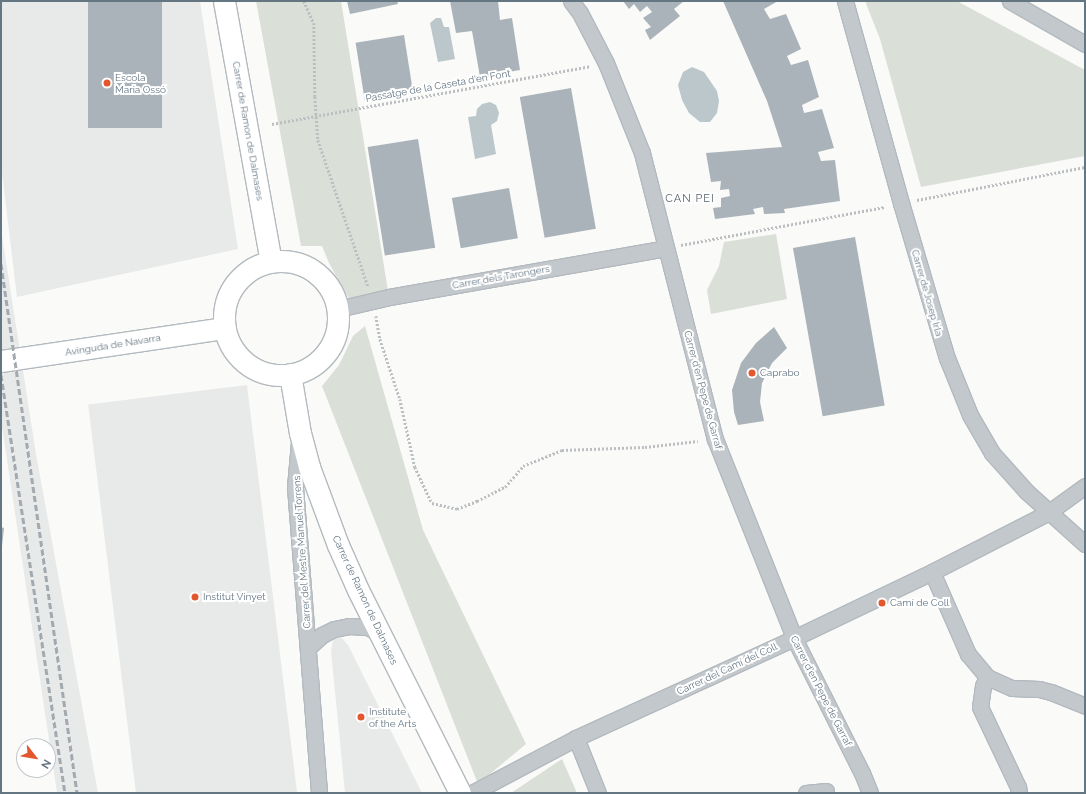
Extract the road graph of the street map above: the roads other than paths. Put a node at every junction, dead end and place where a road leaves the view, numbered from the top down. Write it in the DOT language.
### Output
graph roads {
  1 [pos="224,1"];
  2 [pos="572,1"];
  3 [pos="845,1"];
  4 [pos="1010,1"];
  5 [pos="1085,44"];
  6 [pos="666,248"];
  7 [pos="271,262"];
  8 [pos="338,308"];
  9 [pos="225,328"];
  10 [pos="1,361"];
  11 [pos="290,374"];
  12 [pos="300,433"];
  13 [pos="1085,486"];
  14 [pos="1049,512"];
  15 [pos="1085,544"];
  16 [pos="932,572"];
  17 [pos="380,633"];
  18 [pos="794,638"];
  19 [pos="309,646"];
  20 [pos="987,677"];
  21 [pos="1085,706"];
  22 [pos="576,738"];
  23 [pos="826,791"];
  24 [pos="319,793"];
  25 [pos="460,793"];
  26 [pos="472,793"];
  27 [pos="598,793"];
  28 [pos="806,793"];
  29 [pos="870,793"];
  30 [pos="1019,793"];
  1 -- 7 [label="street, Carrer de Ramon de Dalmases"];
  2 -- 6 [label="street, Carrer d'en Pepe de Garraf"];
  3 -- 14 [label="street, Carrer de Josep Irla"];
  4 -- 5 [label="street"];
  6 -- 8 [label="street, Carrer dels Tarongers"];
  6 -- 18 [label="street, Carrer d'en Pepe de Garraf"];
  7 -- 8 [label="street"];
  7 -- 9 [label="street"];
  8 -- 11 [label="street"];
  9 -- 10 [label="street, Avinguda de Navarra"];
  9 -- 11 [label="street"];
  11 -- 12 [label="street, Carrer de Ramon de Dalmases"];
  12 -- 17 [label="street, Carrer de Ramon de Dalmases"];
  12 -- 19 [label="street, Carrer del Mestre Manuel Torrens"];
  13 -- 14 [label="street, Carrer del Camí del Coll"];
  14 -- 15 [label="street, Carrer de Josep Irla"];
  14 -- 16 [label="street, Carrer del Camí del Coll"];
  16 -- 18 [label="street, Carrer del Camí del Coll"];
  16 -- 20 [label="street"];
  17 -- 19 [label="street, Carrer del Mestre Manuel Torrens"];
  17 -- 25 [label="street, Carrer de Ramon de Dalmases"];
  18 -- 22 [label="street, Carrer del Camí del Coll"];
  18 -- 29 [label="street, Carrer d'en Pepe de Garraf"];
  19 -- 24 [label="street, Carrer del Mestre Manuel Torrens"];
  20 -- 21 [label="street"];
  20 -- 30 [label="street"];
  22 -- 26 [label="street, Carrer del Camí del Coll"];
  22 -- 27 [label="street"];
  23 -- 28 [label="street"];
}
